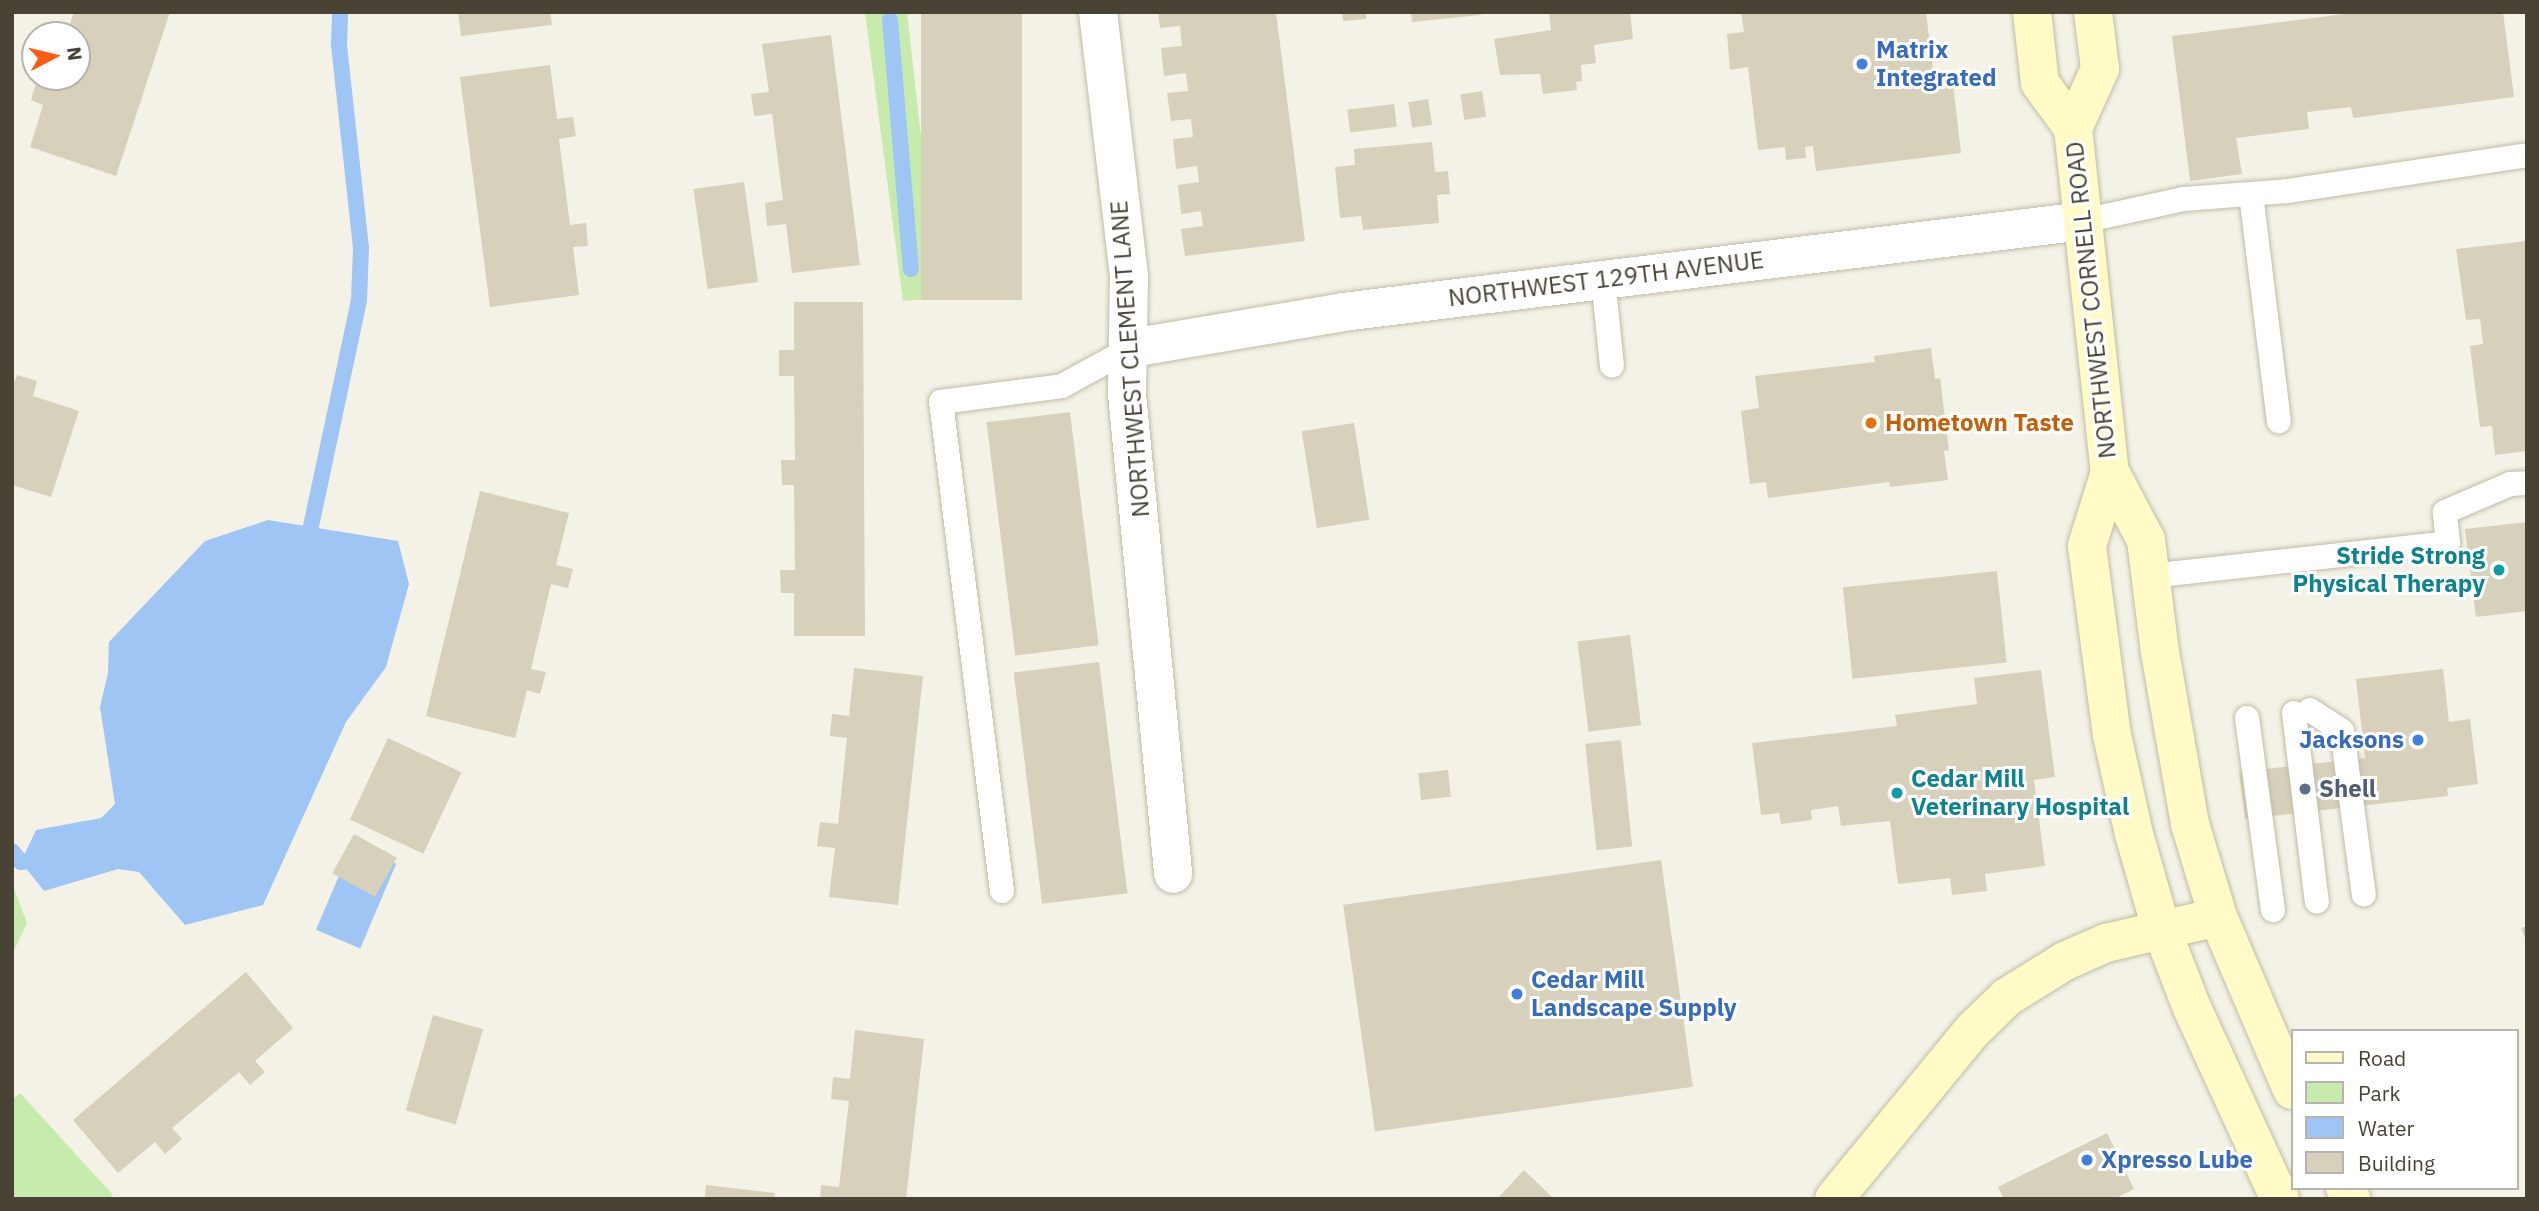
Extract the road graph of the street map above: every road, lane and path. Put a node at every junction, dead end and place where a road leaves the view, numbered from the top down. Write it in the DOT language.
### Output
graph roads {
  1 [pos="1098,12"];
  2 [pos="2032,12"];
  3 [pos="2093,12"];
  4 [pos="2073,128"];
  5 [pos="2527,155"];
  6 [pos="2251,194"];
  7 [pos="2082,221"];
  8 [pos="1602,279"];
  9 [pos="1131,348"];
  10 [pos="1612,366"];
  11 [pos="2279,421"];
  12 [pos="2110,472"];
  13 [pos="2527,483"];
  14 [pos="2150,576"];
  15 [pos="2247,718"];
  16 [pos="1173,874"];
  17 [pos="1002,891"];
  18 [pos="2364,895"];
  19 [pos="2317,902"];
  20 [pos="2273,910"];
  21 [pos="2218,917"];
  22 [pos="2161,928"];
  23 [pos="2290,1085"];
  24 [pos="1834,1199"];
  25 [pos="2280,1199"];
  1 -- 9 [label="street, NORTHWEST CLEMENT LANE"];
  2 -- 4 [label="main road, NORTHWEST CORNELL ROAD"];
  3 -- 4 [label="main road, NORTHWEST CORNELL ROAD"];
  4 -- 7 [label="main road, NORTHWEST CORNELL ROAD"];
  5 -- 6 [label="lane"];
  6 -- 7 [label="lane"];
  6 -- 11 [label="lane"];
  7 -- 8 [label="street, NORTHWEST 129TH AVENUE"];
  7 -- 12 [label="main road, NORTHWEST CORNELL ROAD"];
  8 -- 9 [label="street, NORTHWEST 129TH AVENUE"];
  8 -- 10 [label="lane"];
  9 -- 16 [label="street, NORTHWEST CLEMENT LANE"];
  9 -- 17 [label="lane"];
  12 -- 14 [label="main road, NORTHWEST CORNELL ROAD"];
  12 -- 22 [label="main road, NORTHWEST CORNELL ROAD"];
  13 -- 14 [label="lane"];
  14 -- 21 [label="main road, NORTHWEST CORNELL ROAD"];
  15 -- 20 [label="lane"];
  18 -- 19 [label="lane"];
  21 -- 22 [label="main road"];
  21 -- 23 [label="main road, NORTHWEST CORNELL ROAD"];
  22 -- 24 [label="main road"];
  22 -- 25 [label="main road, NORTHWEST CORNELL ROAD"];
}
